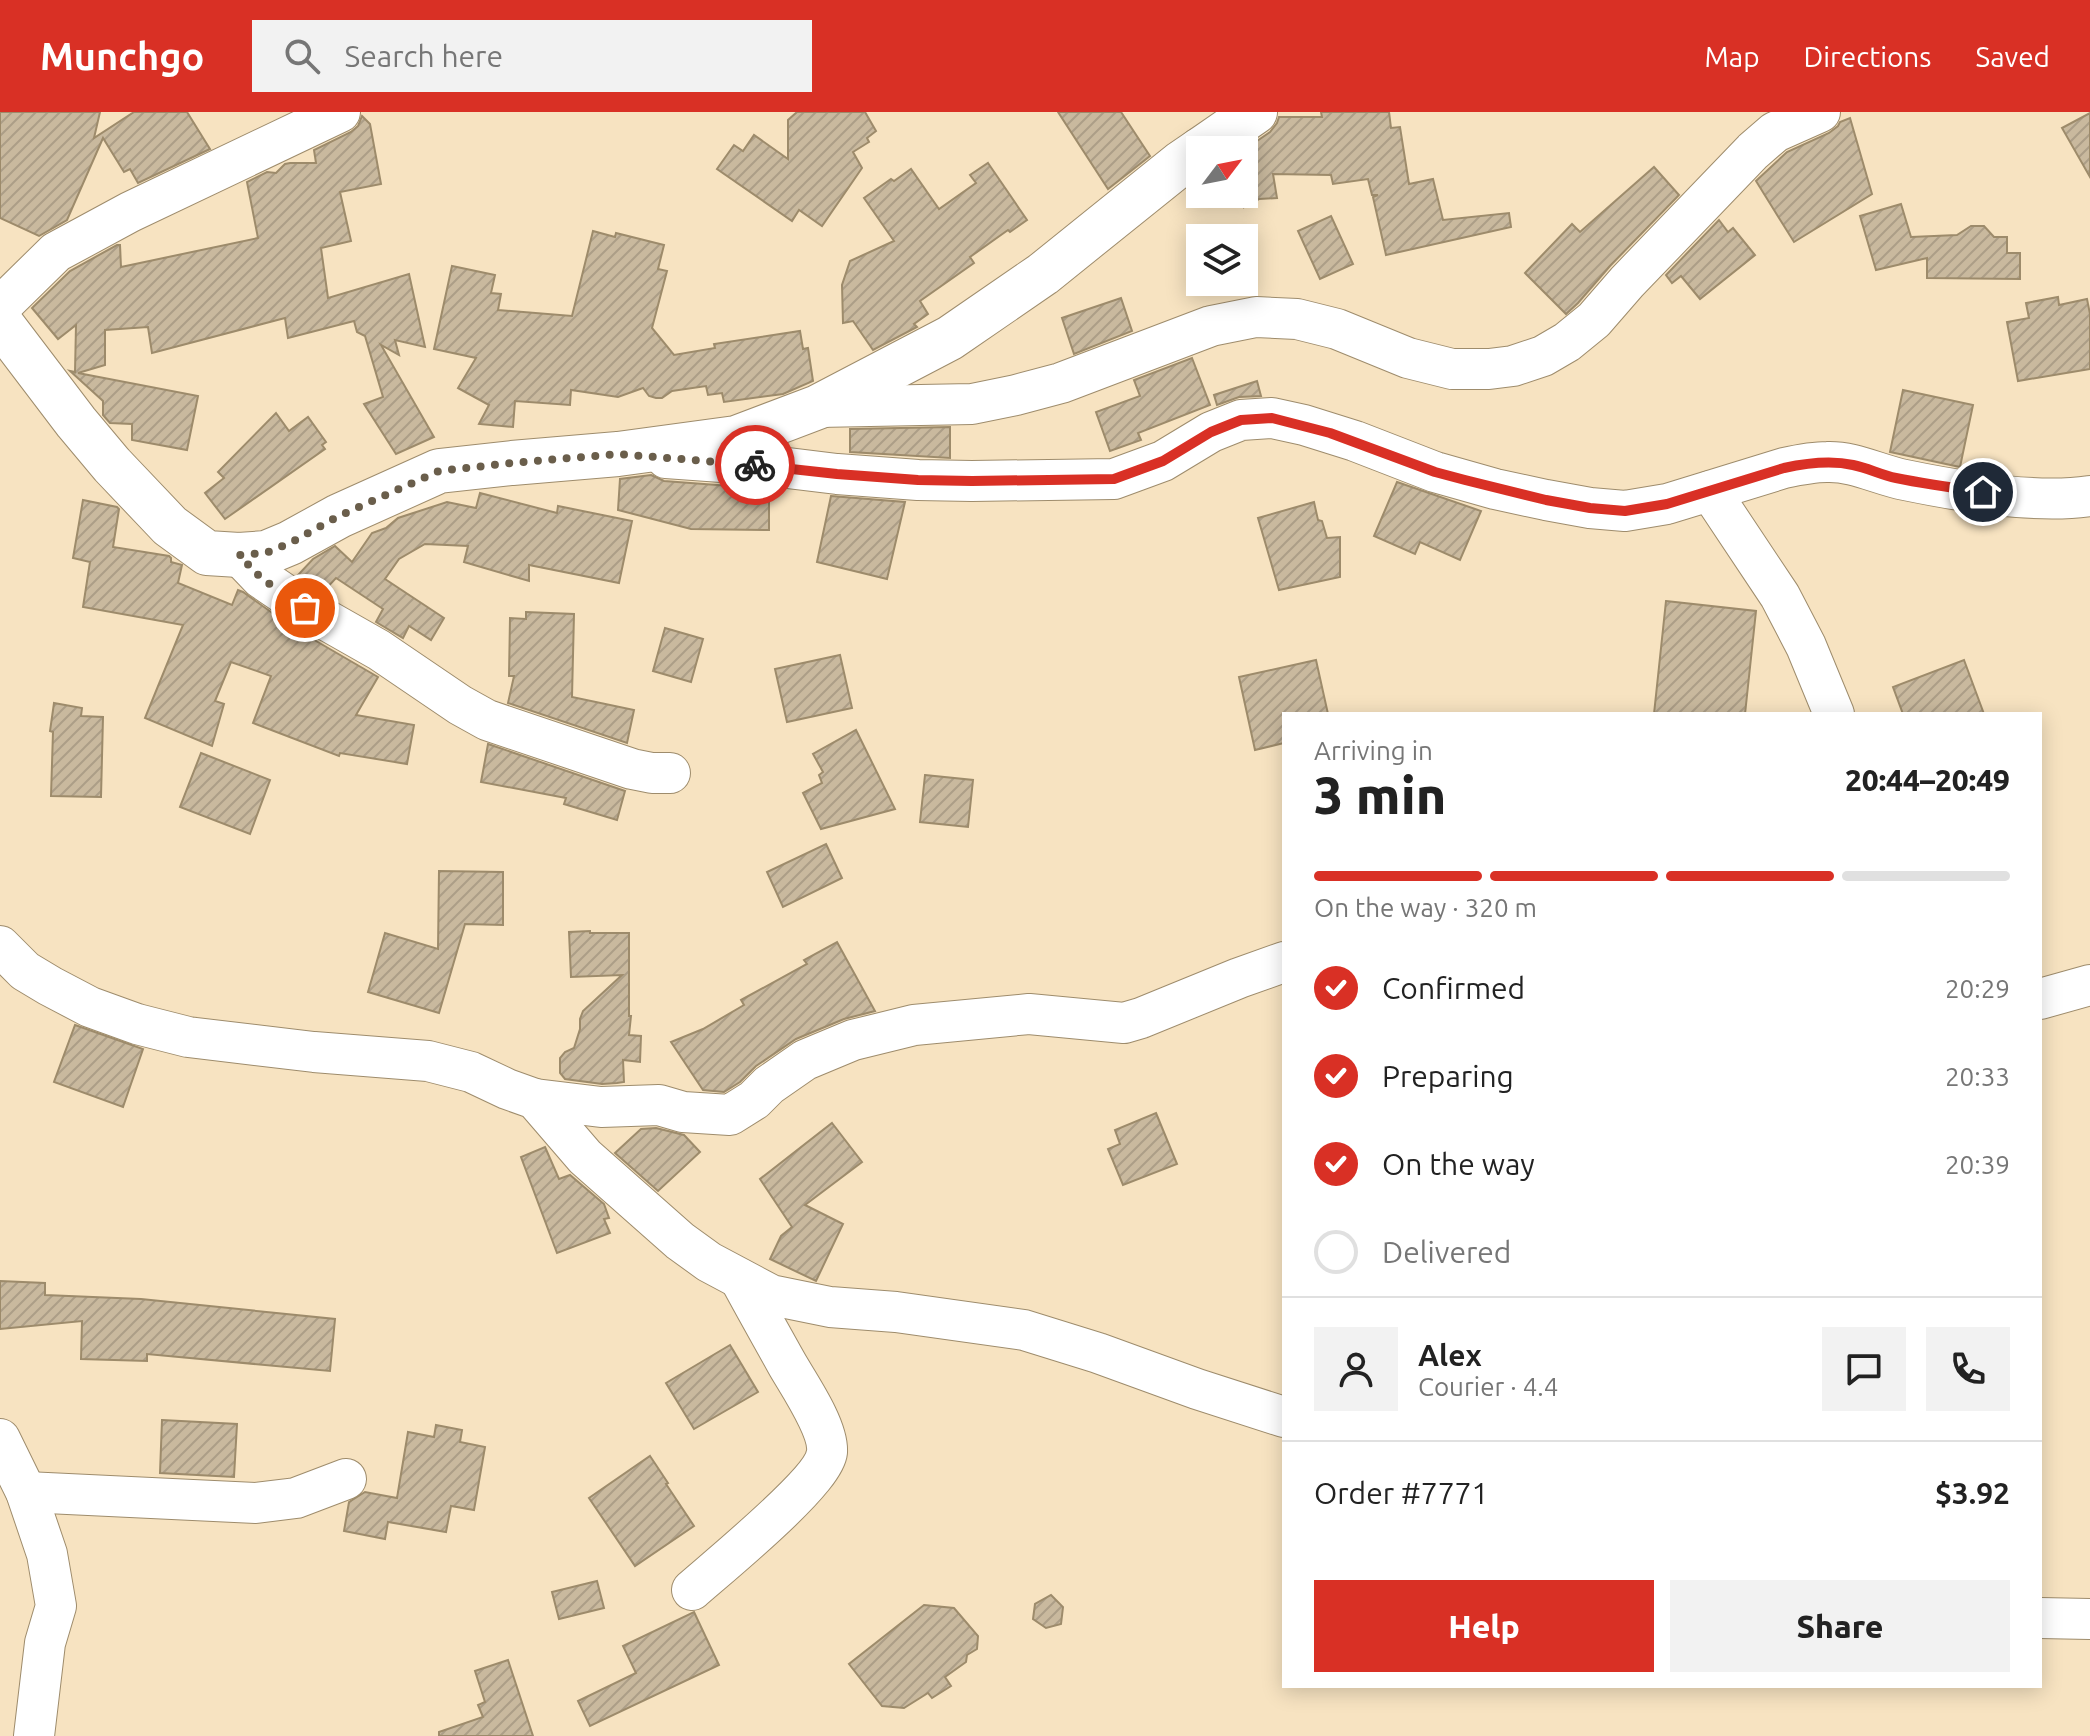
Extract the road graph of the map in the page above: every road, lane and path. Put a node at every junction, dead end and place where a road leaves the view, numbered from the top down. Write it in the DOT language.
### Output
graph roads {
  1 [pos="340,112"];
  2 [pos="1255,112"];
  3 [pos="1820,112"];
  4 [pos="1220,136"];
  5 [pos="1186,160"];
  6 [pos="0,307"];
  7 [pos="0,322"];
  8 [pos="818,407"];
  9 [pos="618,454"];
  10 [pos="1710,491"];
  11 [pos="2090,496"];
  12 [pos="239,555"];
  13 [pos="1833,712"];
  14 [pos="670,773"];
  15 [pos="0,946"];
  16 [pos="1282,963"];
  17 [pos="2090,985"];
  18 [pos="2042,998"];
  19 [pos="535,1099"];
  20 [pos="740,1279"];
  21 [pos="1282,1416"];
  22 [pos="0,1439"];
  23 [pos="346,1479"];
  24 [pos="26,1492"];
  25 [pos="692,1590"];
  26 [pos="2042,1618"];
  27 [pos="2090,1619"];
  28 [pos="34,1736"];
  1 -- 6 [label="street"];
  2 -- 4 [label="main road"];
  3 -- 8 [label="street"];
  5 -- 8 [label="main road"];
  7 -- 12 [label="main road"];
  8 -- 9 [label="main road"];
  9 -- 10 [label="street"];
  9 -- 12 [label="main road"];
  10 -- 11 [label="street"];
  10 -- 13 [label="street"];
  12 -- 14 [label="street"];
  15 -- 19 [label="street"];
  16 -- 19 [label="street"];
  17 -- 18 [label="street"];
  19 -- 20 [label="street"];
  20 -- 21 [label="street"];
  20 -- 25 [label="street"];
  22 -- 24 [label="street"];
  23 -- 24 [label="street"];
  24 -- 28 [label="street"];
  26 -- 27 [label="street"];
}
